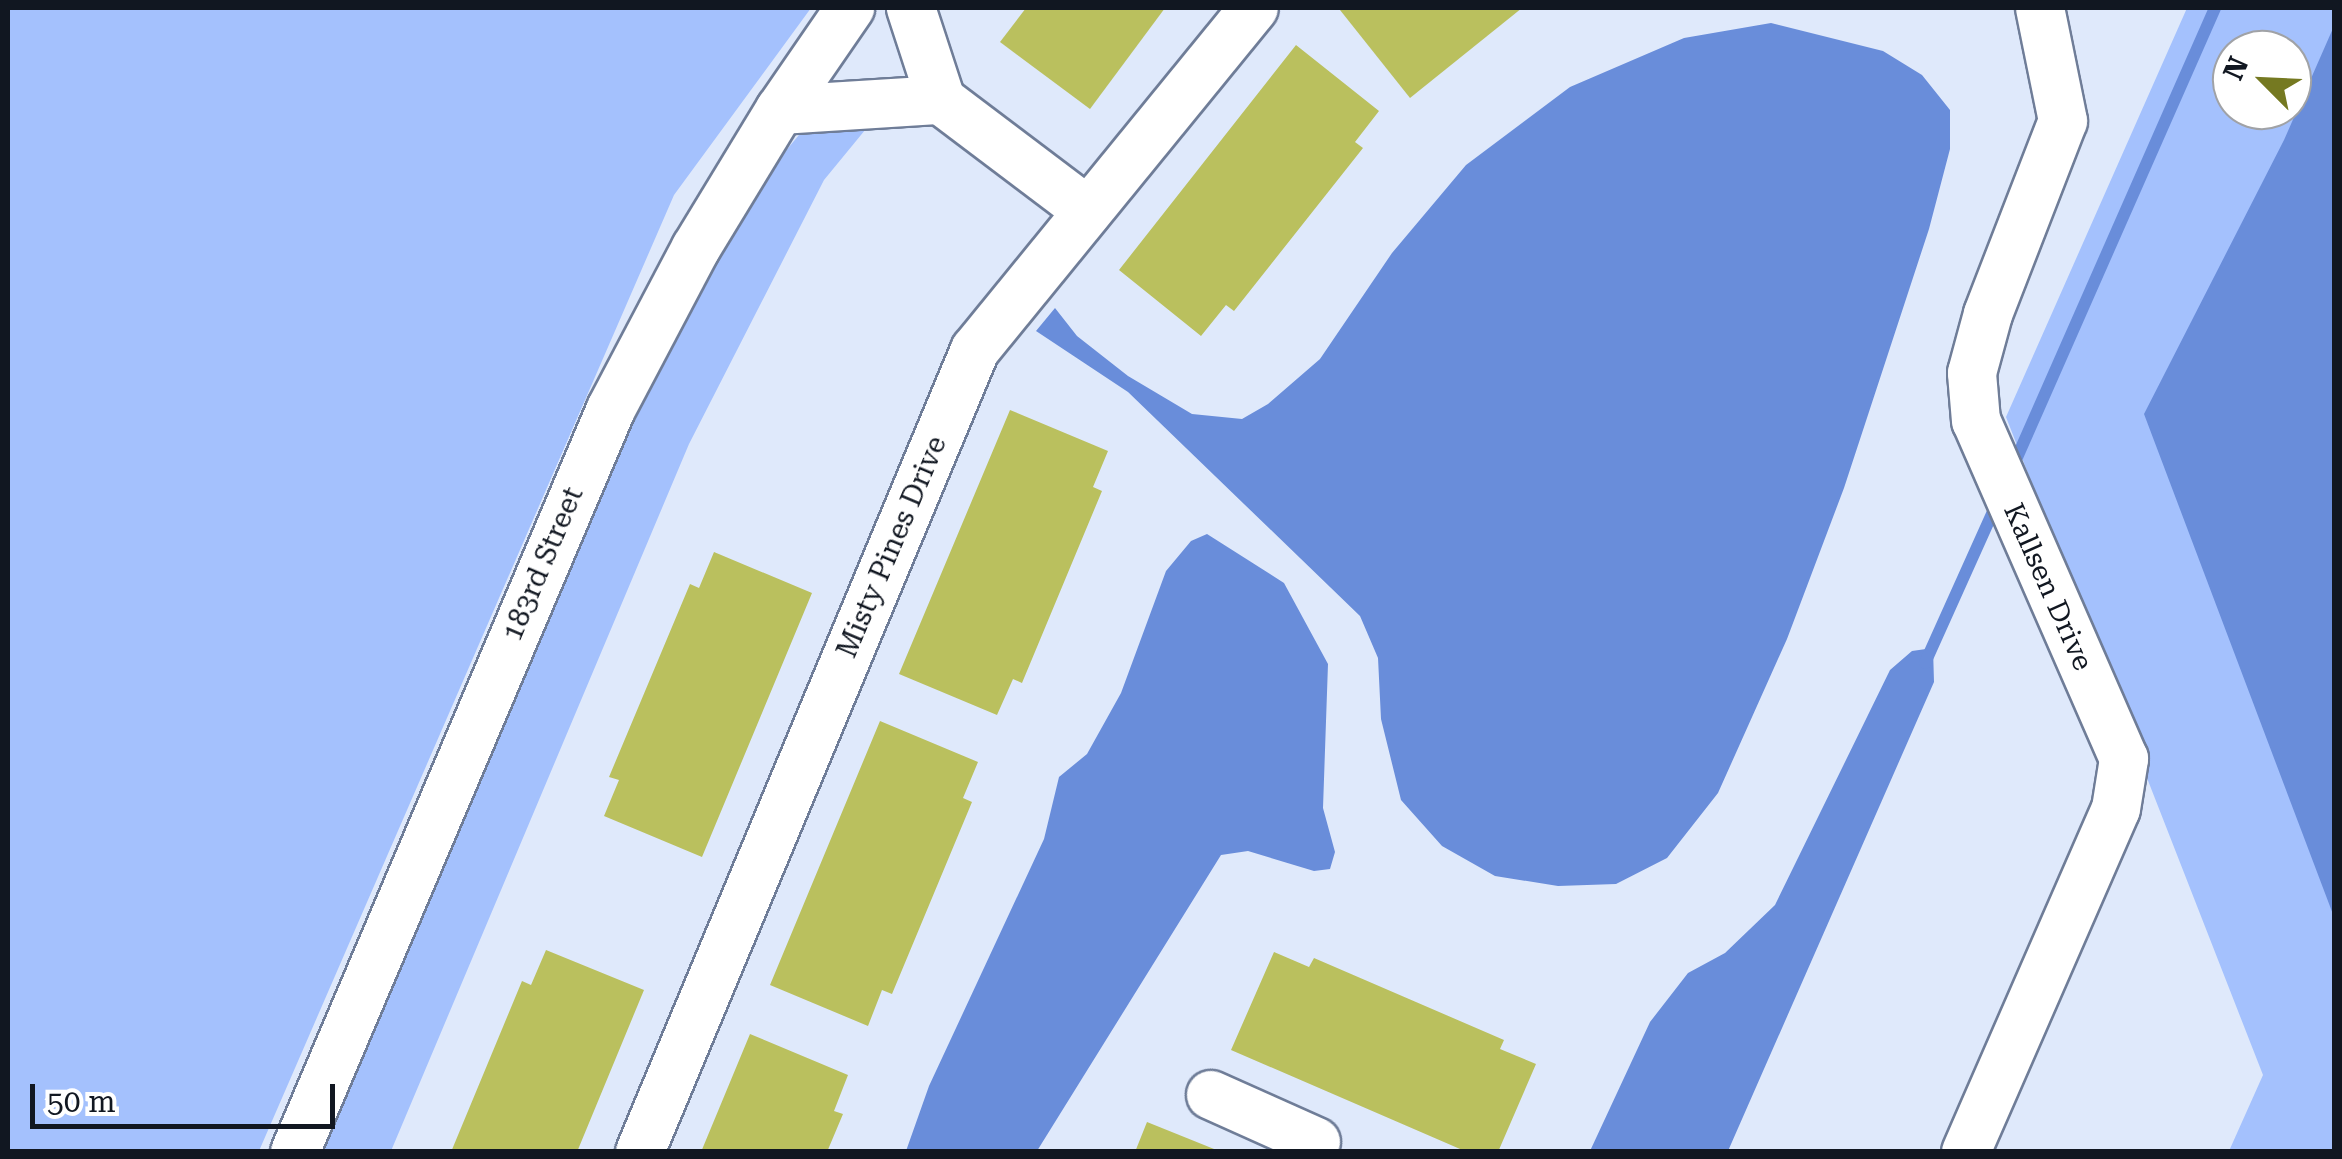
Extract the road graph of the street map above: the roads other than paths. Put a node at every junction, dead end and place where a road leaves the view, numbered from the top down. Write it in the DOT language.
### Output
graph roads {
  1 [pos="850,8"];
  2 [pos="911,8"];
  3 [pos="1254,8"];
  4 [pos="2040,8"];
  5 [pos="941,100"];
  6 [pos="780,110"];
  7 [pos="1088,211"];
  8 [pos="1210,1095"];
  9 [pos="1323,1148"];
  10 [pos="295,1152"];
  11 [pos="640,1152"];
  12 [pos="1966,1152"];
  1 -- 6 [label="street, 183rd Street"];
  2 -- 5 [label="street"];
  3 -- 7 [label="street, Misty Pines Drive"];
  4 -- 12 [label="street, Kallsen Drive"];
  5 -- 6 [label="street"];
  5 -- 7 [label="street"];
  6 -- 10 [label="street, 183rd Street"];
  7 -- 11 [label="street, Misty Pines Drive"];
  8 -- 9 [label="street"];
}
